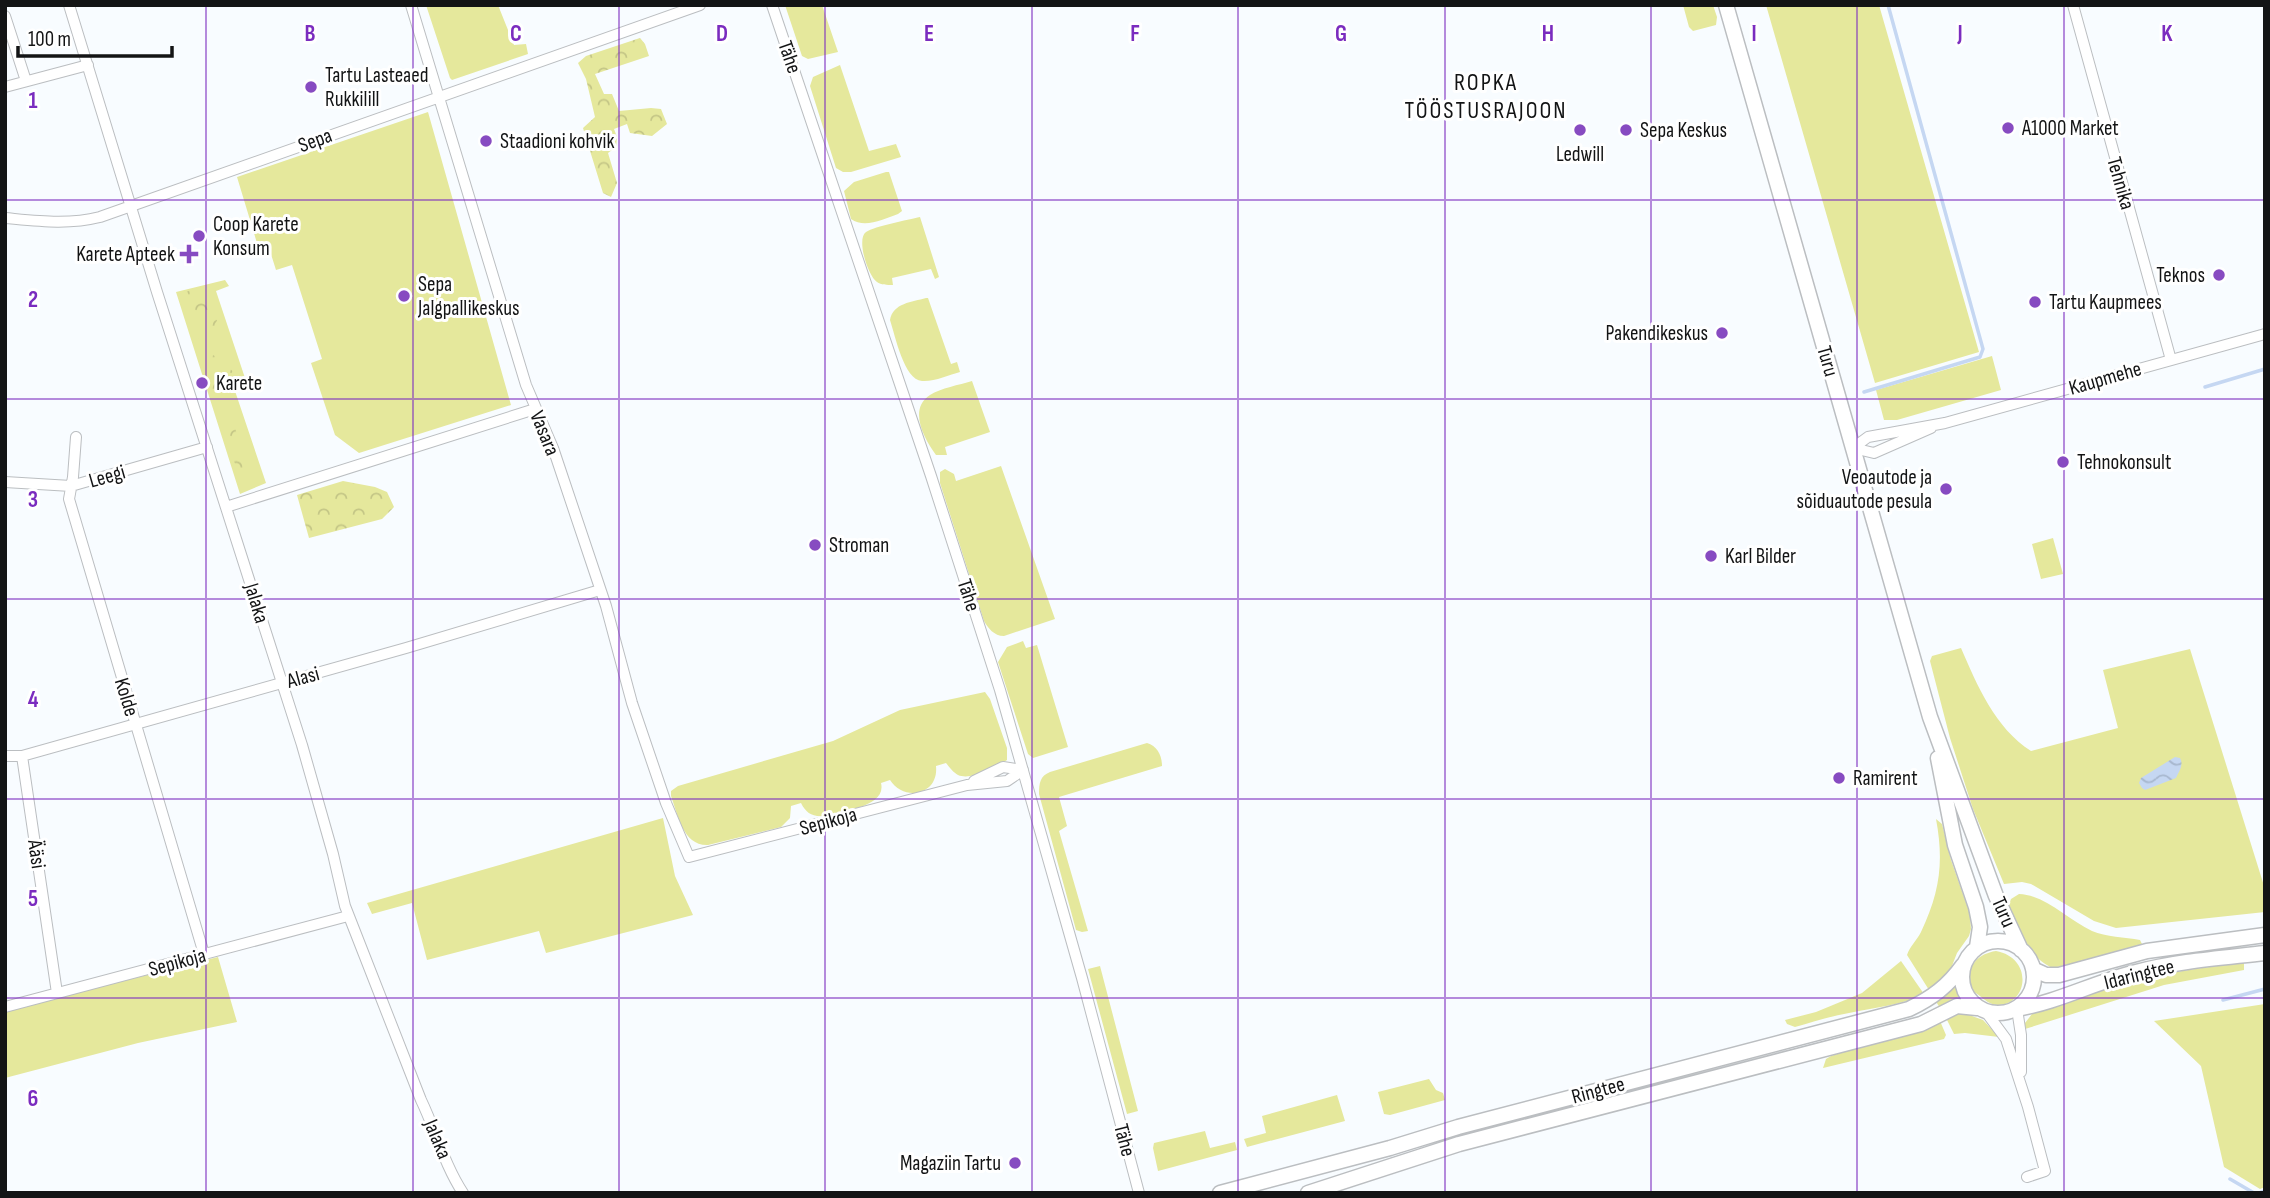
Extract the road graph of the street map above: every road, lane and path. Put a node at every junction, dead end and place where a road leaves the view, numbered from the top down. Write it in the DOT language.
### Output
graph roads {
  1 [pos="69,5"];
  2 [pos="411,5"];
  3 [pos="701,5"];
  4 [pos="772,5"];
  5 [pos="1726,5"];
  6 [pos="2073,5"];
  7 [pos="5,16"];
  8 [pos="88,65"];
  9 [pos="26,81"];
  10 [pos="5,87"];
  11 [pos="438,96"];
  12 [pos="131,206"];
  13 [pos="5,218"];
  14 [pos="2265,334"];
  15 [pos="2171,360"];
  16 [pos="535,409"];
  17 [pos="1945,423"];
  18 [pos="76,437"];
  19 [pos="207,447"];
  20 [pos="1853,448"];
  21 [pos="5,482"];
  22 [pos="71,486"];
  23 [pos="226,507"];
  24 [pos="600,590"];
  25 [pos="281,683"];
  26 [pos="1930,717"];
  27 [pos="135,724"];
  28 [pos="5,756"];
  29 [pos="22,756"];
  30 [pos="1023,770"];
  31 [pos="689,857"];
  32 [pos="348,916"];
  33 [pos="2265,935"];
  34 [pos="1977,947"];
  35 [pos="2021,950"];
  36 [pos="2265,953"];
  37 [pos="204,954"];
  38 [pos="1963,965"];
  39 [pos="2033,969"];
  40 [pos="57,993"];
  41 [pos="5,1007"];
  42 [pos="2017,1009"];
  43 [pos="1981,1010"];
  44 [pos="2021,1083"];
  45 [pos="2027,1177"];
  46 [pos="463,1193"];
  47 [pos="1139,1193"];
  48 [pos="1220,1193"];
  49 [pos="1308,1193"];
  1 -- 8 [label="street, Jalaka"];
  2 -- 11 [label="street, Vasara"];
  3 -- 11 [label="street, Sepa"];
  4 -- 30 [label="street, Tähe"];
  5 -- 20 [label="main road, Turu"];
  6 -- 15 [label="street, Tehnika"];
  7 -- 9 [label="street"];
  8 -- 9 [label="street"];
  8 -- 12 [label="street, Jalaka"];
  9 -- 10 [label="street"];
  11 -- 12 [label="street, Sepa"];
  11 -- 16 [label="street, Vasara"];
  12 -- 13 [label="street, Sepa"];
  12 -- 19 [label="street, Jalaka"];
  14 -- 15 [label="street, Kaupmehe"];
  15 -- 17 [label="street, Kaupmehe"];
  16 -- 23 [label="street"];
  16 -- 24 [label="street, Vasara"];
  17 -- 20 [label="street, Kaupmehe"];
  17 -- 20 [label="street, Kaupmehe"];
  18 -- 22 [label="street, Kolde"];
  19 -- 22 [label="street, Leegi"];
  19 -- 23 [label="street, Jalaka"];
  20 -- 26 [label="main road, Turu"];
  21 -- 22 [label="street, Leegi"];
  22 -- 27 [label="street, Kolde"];
  23 -- 25 [label="street, Jalaka"];
  24 -- 25 [label="street, Alasi"];
  24 -- 31 [label="street, Vasara"];
  25 -- 27 [label="street, Alasi"];
  25 -- 32 [label="street, Jalaka"];
  26 -- 34 [label="main road, Turu"];
  26 -- 35 [label="main road, Turu"];
  27 -- 29 [label="street, Alasi"];
  27 -- 37 [label="street, Kolde"];
  28 -- 29 [label="street, Alasi"];
  29 -- 40 [label="street, Ääsi"];
  30 -- 31 [label="street, Sepikoja"];
  30 -- 47 [label="street, Tähe"];
  32 -- 37 [label="street, Sepikoja"];
  32 -- 46 [label="street, Jalaka"];
  33 -- 39 [label="main road, Idaringtee"];
  34 -- 35 [label="main road"];
  34 -- 38 [label="main road"];
  35 -- 39 [label="main road"];
  36 -- 42 [label="main road, Idaringtee"];
  37 -- 40 [label="street, Sepikoja"];
  38 -- 43 [label="main road"];
  38 -- 48 [label="main road, Ringtee"];
  39 -- 42 [label="main road"];
  40 -- 41 [label="street, Sepikoja"];
  42 -- 43 [label="main road"];
  42 -- 44 [label="street"];
  43 -- 44 [label="street"];
  43 -- 49 [label="main road, Ringtee"];
  44 -- 45 [label="street"];
}
